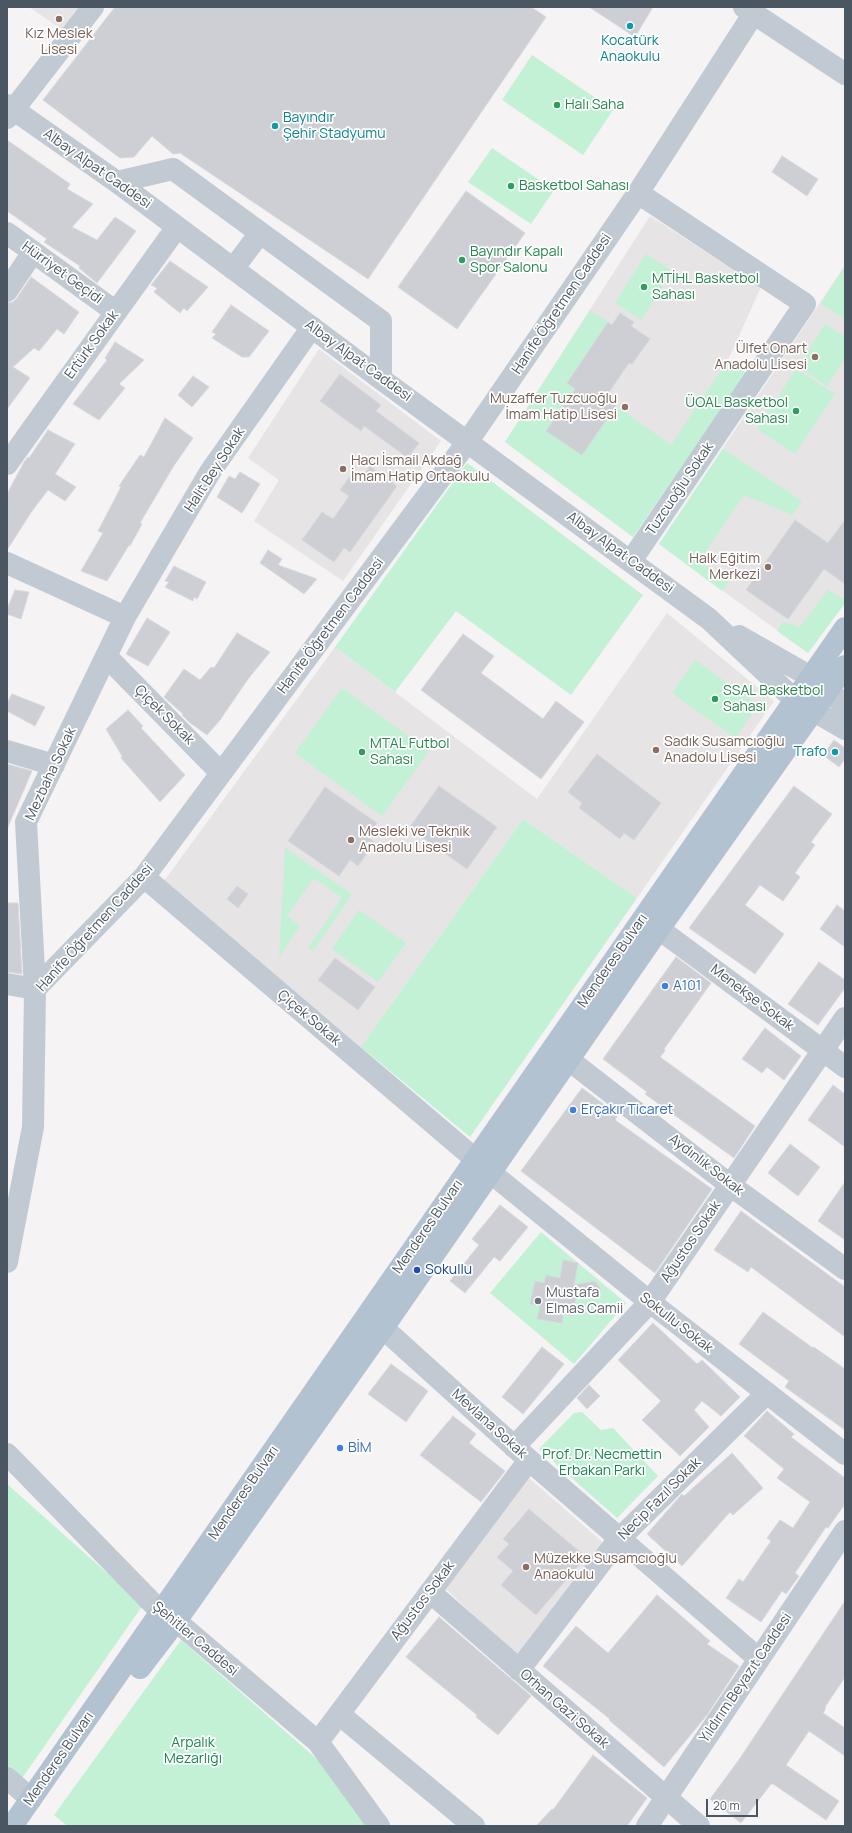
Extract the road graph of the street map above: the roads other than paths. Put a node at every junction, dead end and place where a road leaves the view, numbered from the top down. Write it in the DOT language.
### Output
graph roads {
  1 [pos="93,7"];
  2 [pos="749,10"];
  3 [pos="845,74"];
  4 [pos="9,111"];
  5 [pos="117,182"];
  6 [pos="638,193"];
  7 [pos="177,227"];
  8 [pos="260,233"];
  9 [pos="7,234"];
  10 [pos="33,252"];
  11 [pos="233,268"];
  12 [pos="7,291"];
  13 [pos="116,312"];
  14 [pos="312,327"];
  15 [pos="381,378"];
  16 [pos="468,441"];
  17 [pos="7,464"];
  18 [pos="631,561"];
  19 [pos="7,563"];
  20 [pos="125,617"];
  21 [pos="709,619"];
  22 [pos="845,628"];
  23 [pos="106,656"];
  24 [pos="845,666"];
  25 [pos="811,677"];
  26 [pos="828,690"];
  27 [pos="795,700"];
  28 [pos="845,704"];
  29 [pos="813,711"];
  30 [pos="845,729"];
  31 [pos="7,751"];
  32 [pos="54,765"];
  33 [pos="221,773"];
  34 [pos="144,877"];
  35 [pos="659,929"];
  36 [pos="7,984"];
  37 [pos="35,989"];
  38 [pos="845,1018"];
  39 [pos="823,1050"];
  40 [pos="570,1060"];
  41 [pos="845,1067"];
  42 [pos="475,1159"];
  43 [pos="491,1173"];
  44 [pos="730,1185"];
  45 [pos="7,1262"];
  46 [pos="845,1269"];
  47 [pos="650,1302"];
  48 [pos="383,1328"];
  49 [pos="767,1393"];
  50 [pos="521,1453"];
  51 [pos="7,1454"];
  52 [pos="845,1454"];
  53 [pos="845,1531"];
  54 [pos="619,1539"];
  55 [pos="430,1592"];
  56 [pos="169,1617"];
  57 [pos="759,1659"];
  58 [pos="518,1670"];
  59 [pos="339,1714"];
  60 [pos="318,1742"];
  61 [pos="7,1778"];
  62 [pos="31,1798"];
  63 [pos="665,1798"];
  64 [pos="12,1826"];
  65 [pos="16,1826"];
  66 [pos="379,1826"];
  67 [pos="474,1826"];
  68 [pos="647,1826"];
  69 [pos="699,1826"];
  1 -- 4 [label="street"];
  2 -- 3 [label="street"];
  2 -- 6 [label="street, Hanife Öğretmen Caddesi"];
  4 -- 5 [label="street, Albay Alpat Caddesi"];
  5 -- 7 [label="street, Albay Alpat Caddesi"];
  5 -- 8 [label="street"];
  6 -- 16 [label="street, Hanife Öğretmen Caddesi"];
  6 -- 18 [label="street, Tuzcuoğlu Sokak"];
  7 -- 11 [label="street, Albay Alpat Caddesi"];
  7 -- 13 [label="street, Ertürk Sokak"];
  8 -- 11 [label="street"];
  8 -- 15 [label="street"];
  9 -- 10 [label="street, Hürriyet Geçidi"];
  10 -- 12 [label="street"];
  10 -- 13 [label="street, Hürriyet Geçidi"];
  11 -- 14 [label="street, Albay Alpat Caddesi"];
  13 -- 17 [label="street, Ertürk Sokak"];
  14 -- 15 [label="street, Albay Alpat Caddesi"];
  14 -- 20 [label="street, Halit Bey Sokak"];
  15 -- 16 [label="street, Albay Alpat Caddesi"];
  16 -- 18 [label="street, Albay Alpat Caddesi"];
  16 -- 33 [label="street, Hanife Öğretmen Caddesi"];
  18 -- 21 [label="street, Albay Alpat Caddesi"];
  19 -- 20 [label="street"];
  20 -- 23 [label="street, Mezbaha Sokak"];
  21 -- 25 [label="street, Albay Alpat Caddesi"];
  21 -- 27 [label="street, Albay Alpat Caddesi"];
  22 -- 25 [label="main road, Menderes Bulvarı"];
  23 -- 32 [label="street, Mezbaha Sokak"];
  23 -- 33 [label="street, Çiçek Sokak"];
  24 -- 26 [label="main road, Menderes Bulvarı"];
  25 -- 26 [label="street, Albay Alpat Caddesi"];
  25 -- 27 [label="main road, Menderes Bulvarı"];
  26 -- 28 [label="street, Albay Alpat Caddesi"];
  26 -- 29 [label="main road, Menderes Bulvarı"];
  27 -- 29 [label="street, Albay Alpat Caddesi"];
  27 -- 42 [label="main road, Menderes Bulvarı"];
  29 -- 30 [label="street, Albay Alpat Caddesi"];
  29 -- 35 [label="main road, Menderes Bulvarı"];
  31 -- 32 [label="street"];
  32 -- 37 [label="street, Mezbaha Sokak"];
  33 -- 34 [label="street, Hanife Öğretmen Caddesi"];
  34 -- 37 [label="street, Hanife Öğretmen Caddesi"];
  34 -- 42 [label="street, Çiçek Sokak"];
  35 -- 39 [label="street, Menekşe Sokak"];
  35 -- 40 [label="main road, Menderes Bulvarı"];
  36 -- 37 [label="street"];
  37 -- 45 [label="street, Hanife Öğretmen Caddesi"];
  38 -- 39 [label="street, Ağustos Sokak"];
  39 -- 41 [label="street, Menekşe Sokak"];
  39 -- 44 [label="street, Ağustos Sokak"];
  40 -- 43 [label="main road, Menderes Bulvarı"];
  40 -- 44 [label="street, Aydınlık Sokak"];
  42 -- 56 [label="main road, Menderes Bulvarı"];
  43 -- 47 [label="street, Sokullu Sokak"];
  43 -- 48 [label="main road, Menderes Bulvarı"];
  44 -- 46 [label="street, Aydınlık Sokak"];
  44 -- 47 [label="street, Ağustos Sokak"];
  47 -- 49 [label="street, Sokullu Sokak"];
  47 -- 50 [label="street, Ağustos Sokak"];
  48 -- 50 [label="street, Mevlana Sokak"];
  48 -- 56 [label="main road, Menderes Bulvarı"];
  49 -- 52 [label="street, Sokullu Sokak"];
  49 -- 54 [label="street, Necip Fazıl Sokak"];
  50 -- 54 [label="street, Mevlana Sokak"];
  50 -- 55 [label="street, Ağustos Sokak"];
  51 -- 56 [label="street, Şehitler Caddesi"];
  53 -- 57 [label="street, Yıldırım Beyazıt Caddesi"];
  54 -- 57 [label="street, Mevlana Sokak"];
  54 -- 58 [label="street, Necip Fazıl Sokak"];
  55 -- 58 [label="street, Orhan Gazi Sokak"];
  55 -- 59 [label="street, Ağustos Sokak"];
  56 -- 60 [label="street, Şehitler Caddesi"];
  56 -- 62 [label="main road, Menderes Bulvarı"];
  56 -- 65 [label="main road, Menderes Bulvarı"];
  57 -- 63 [label="street, Yıldırım Beyazıt Caddesi"];
  58 -- 63 [label="street, Orhan Gazi Sokak"];
  59 -- 60 [label="street, Ağustos Sokak"];
  59 -- 67 [label="street"];
  60 -- 66 [label="street, Şehitler Caddesi"];
  61 -- 62 [label="street"];
  62 -- 64 [label="main road, Menderes Bulvarı"];
  63 -- 68 [label="street, Yıldırım Beyazıt Caddesi"];
  63 -- 69 [label="street, Orhan Gazi Sokak"];
}
